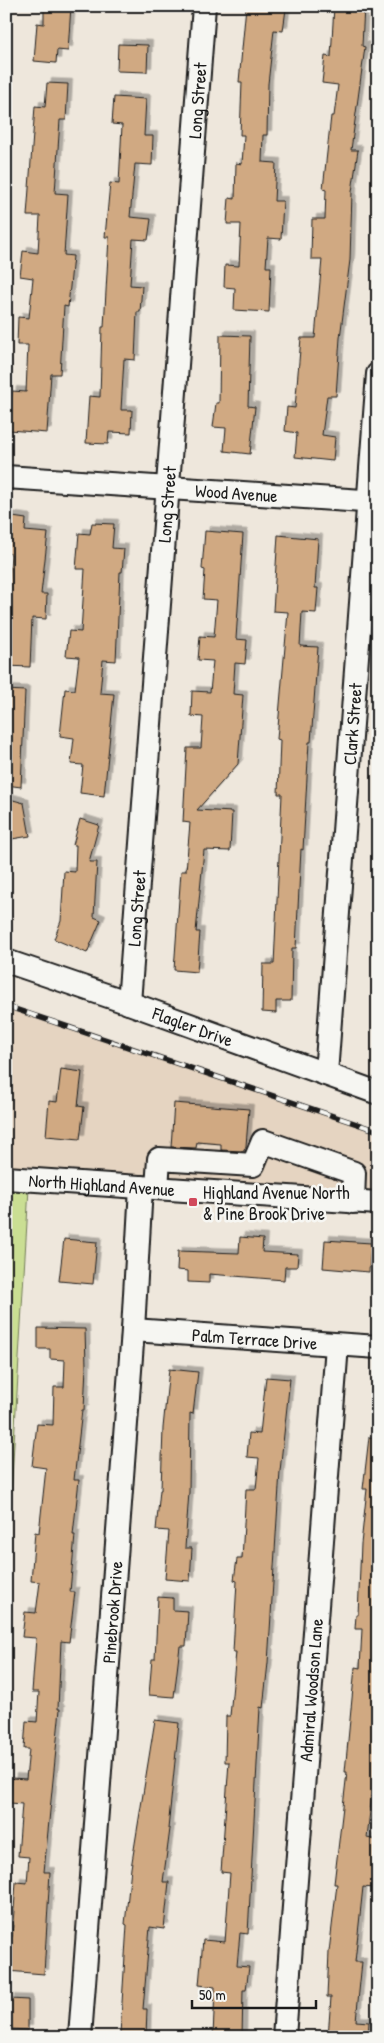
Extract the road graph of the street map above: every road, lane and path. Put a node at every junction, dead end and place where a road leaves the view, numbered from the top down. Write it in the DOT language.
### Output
graph roads {
  1 [pos="204,6"];
  2 [pos="378,374"];
  3 [pos="6,477"];
  4 [pos="168,486"];
  5 [pos="373,501"];
  6 [pos="6,961"];
  7 [pos="129,1003"];
  8 [pos="326,1074"];
  9 [pos="378,1093"];
  10 [pos="6,1178"];
  11 [pos="149,1188"];
  12 [pos="352,1202"];
  13 [pos="378,1203"];
  14 [pos="133,1330"];
  15 [pos="337,1345"];
  16 [pos="378,1347"];
  17 [pos="80,2037"];
  18 [pos="284,2037"];
  1 -- 4 [label="street, Long Street"];
  2 -- 5 [label="street, Clark Street"];
  3 -- 4 [label="street, Wood Avenue"];
  4 -- 5 [label="street, Wood Avenue"];
  4 -- 7 [label="street, Long Street"];
  5 -- 8 [label="street, Clark Street"];
  6 -- 7 [label="street, Flagler Drive"];
  7 -- 8 [label="street, Flagler Drive"];
  8 -- 9 [label="street, Flagler Drive"];
  10 -- 11 [label="street, North Highland Avenue"];
  11 -- 12 [label="street, North Highland Avenue"];
  11 -- 12 [label="street, Pinebrook Drive"];
  11 -- 14 [label="street, Pinebrook Drive"];
  12 -- 13 [label="street, North Highland Avenue"];
  14 -- 15 [label="street, Palm Terrace Drive"];
  14 -- 17 [label="street, Pinebrook Drive"];
  15 -- 16 [label="street, Palm Terrace Drive"];
  15 -- 18 [label="street, Admiral Woodson Lane"];
}
